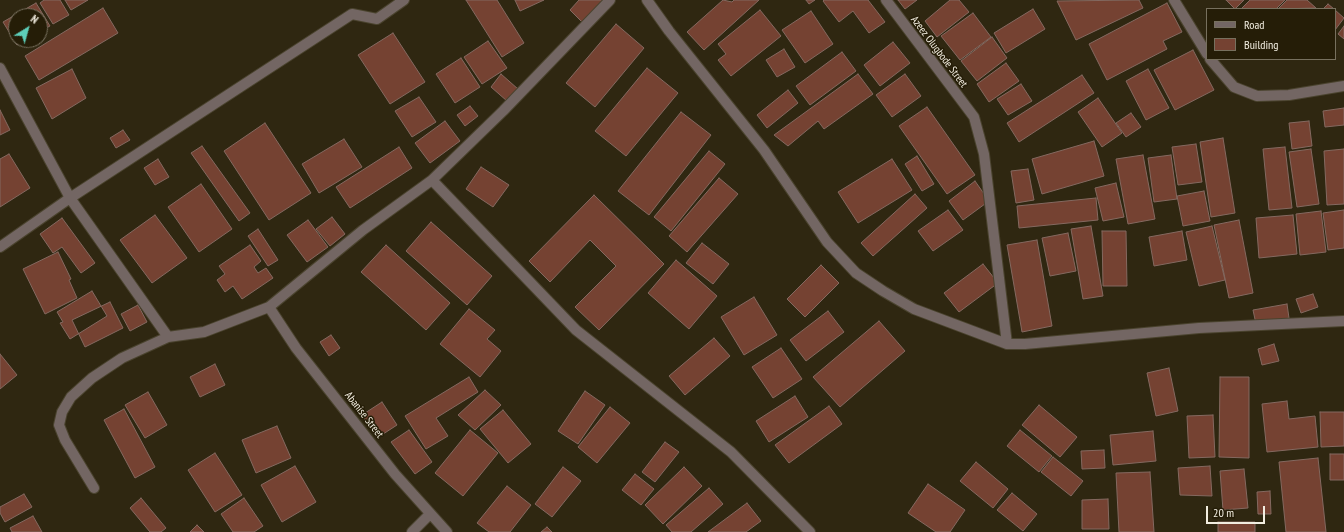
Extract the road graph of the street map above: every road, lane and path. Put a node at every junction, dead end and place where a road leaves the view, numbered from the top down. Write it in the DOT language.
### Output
graph roads {
  1 [pos="404,0"];
  2 [pos="610,0"];
  3 [pos="647,0"];
  4 [pos="886,0"];
  5 [pos="1174,0"];
  6 [pos="1206,52"];
  7 [pos="1211,60"];
  8 [pos="0,68"];
  9 [pos="1344,86"];
  10 [pos="432,180"];
  11 [pos="70,198"];
  12 [pos="0,247"];
  13 [pos="269,307"];
  14 [pos="1344,321"];
  15 [pos="168,337"];
  16 [pos="1007,344"];
  17 [pos="94,488"];
  18 [pos="430,514"];
  19 [pos="412,532"];
  20 [pos="447,532"];
  21 [pos="810,532"];
  1 -- 11 [label="street"];
  2 -- 10 [label="street"];
  3 -- 16 [label="street"];
  4 -- 16 [label="street, Azeez Olugbode Street"];
  5 -- 6 [label="street"];
  7 -- 9 [label="street"];
  8 -- 11 [label="street"];
  10 -- 13 [label="street"];
  10 -- 21 [label="street"];
  11 -- 12 [label="street"];
  11 -- 15 [label="street"];
  13 -- 15 [label="street"];
  13 -- 18 [label="street, Abanise Street"];
  14 -- 16 [label="street"];
  15 -- 17 [label="street"];
  18 -- 19 [label="street"];
  18 -- 20 [label="street, Abanise Street"];
}
